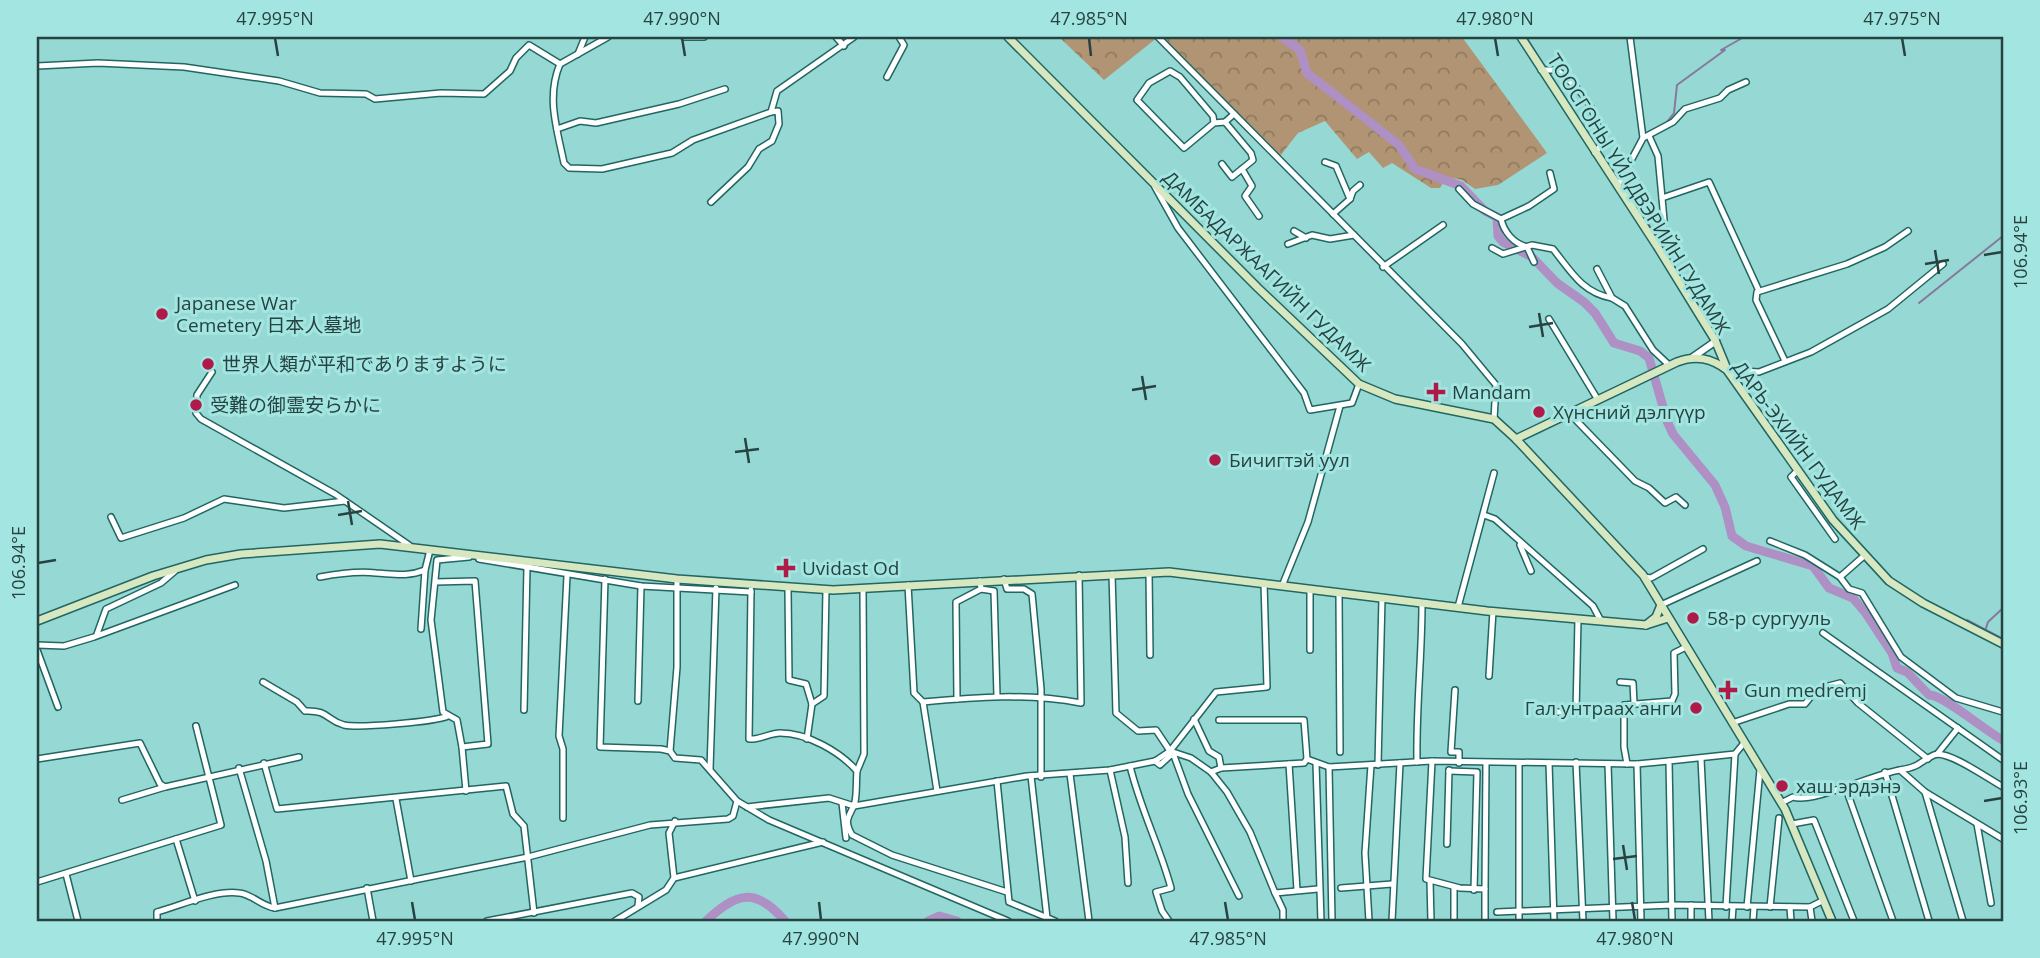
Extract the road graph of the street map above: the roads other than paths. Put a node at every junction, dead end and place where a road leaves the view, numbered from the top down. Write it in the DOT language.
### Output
graph roads {
  1 [pos="584,37"];
  2 [pos="608,37"];
  3 [pos="684,37"];
  4 [pos="705,37"];
  5 [pos="836,37"];
  6 [pos="854,37"];
  7 [pos="899,37"];
  8 [pos="1008,37"];
  9 [pos="1158,37"];
  10 [pos="1521,37"];
  11 [pos="1630,37"];
  12 [pos="844,46"];
  13 [pos="578,54"];
  14 [pos="560,64"];
  15 [pos="37,66"];
  16 [pos="1541,69"];
  17 [pos="887,77"];
  18 [pos="1746,82"];
  19 [pos="725,89"];
  20 [pos="771,112"];
  21 [pos="1234,114"];
  22 [pos="1225,122"];
  23 [pos="1214,123"];
  24 [pos="557,129"];
  25 [pos="1646,137"];
  26 [pos="1595,153"];
  27 [pos="1325,162"];
  28 [pos="1223,164"];
  29 [pos="1241,169"];
  30 [pos="1550,173"];
  31 [pos="1154,184"];
  32 [pos="1360,185"];
  33 [pos="1618,188"];
  34 [pos="1459,189"];
  35 [pos="1662,198"];
  36 [pos="1350,199"];
  37 [pos="711,202"];
  38 [pos="1333,214"];
  39 [pos="1259,216"];
  40 [pos="1501,219"];
  41 [pos="1443,225"];
  42 [pos="1294,231"];
  43 [pos="1908,232"];
  44 [pos="1354,235"];
  45 [pos="1306,238"];
  46 [pos="1288,244"];
  47 [pos="1657,246"];
  48 [pos="1492,248"];
  49 [pos="1522,249"];
  50 [pos="1534,262"];
  51 [pos="1943,264"];
  52 [pos="1383,267"];
  53 [pos="1597,270"];
  54 [pos="1759,290"];
  55 [pos="1612,298"];
  56 [pos="1549,319"];
  57 [pos="1716,341"];
  58 [pos="1693,357"];
  59 [pos="1785,361"];
  60 [pos="1665,367"];
  61 [pos="1727,370"];
  62 [pos="212,372"];
  63 [pos="1359,384"];
  64 [pos="1598,400"];
  65 [pos="1340,406"];
  66 [pos="1570,414"];
  67 [pos="1494,419"];
  68 [pos="1516,439"];
  69 [pos="1798,470"];
  70 [pos="1494,473"];
  71 [pos="345,501"];
  72 [pos="1685,505"];
  73 [pos="1484,515"];
  74 [pos="111,517"];
  75 [pos="1835,539"];
  76 [pos="1769,541"];
  77 [pos="1519,542"];
  78 [pos="409,545"];
  79 [pos="1703,549"];
  80 [pos="430,550"];
  81 [pos="472,555"];
  82 [pos="1865,555"];
  83 [pos="1757,561"];
  84 [pos="527,566"];
  85 [pos="180,567"];
  86 [pos="425,570"];
  87 [pos="1531,571"];
  88 [pos="1149,572"];
  89 [pos="1112,574"];
  90 [pos="567,576"];
  91 [pos="1079,576"];
  92 [pos="320,577"];
  93 [pos="1644,577"];
  94 [pos="1840,577"];
  95 [pos="605,579"];
  96 [pos="1004,579"];
  97 [pos="716,581"];
  98 [pos="435,582"];
  99 [pos="1264,583"];
  100 [pos="677,584"];
  101 [pos="235,585"];
  102 [pos="908,585"];
  103 [pos="981,585"];
  104 [pos="641,586"];
  105 [pos="1282,586"];
  106 [pos="863,588"];
  107 [pos="751,589"];
  108 [pos="788,589"];
  109 [pos="1310,589"];
  110 [pos="826,590"];
  111 [pos="716,591"];
  112 [pos="1339,593"];
  113 [pos="1382,598"];
  114 [pos="1422,603"];
  115 [pos="1661,606"];
  116 [pos="1458,607"];
  117 [pos="1493,611"];
  118 [pos="1668,618"];
  119 [pos="1578,619"];
  120 [pos="37,621"];
  121 [pos="1601,621"];
  122 [pos="1646,625"];
  123 [pos="421,629"];
  124 [pos="1675,629"];
  125 [pos="1823,633"];
  126 [pos="94,637"];
  127 [pos="2003,643"];
  128 [pos="37,647"];
  129 [pos="1686,647"];
  130 [pos="1310,650"];
  131 [pos="1150,655"];
  132 [pos="1489,676"];
  133 [pos="263,682"];
  134 [pos="1620,682"];
  135 [pos="1455,691"];
  136 [pos="1041,695"];
  137 [pos="997,696"];
  138 [pos="957,699"];
  139 [pos="638,701"];
  140 [pos="923,702"];
  141 [pos="1634,703"];
  142 [pos="812,704"];
  143 [pos="58,707"];
  144 [pos="524,710"];
  145 [pos="1541,711"];
  146 [pos="2003,712"];
  147 [pos="448,716"];
  148 [pos="1194,719"];
  149 [pos="1219,720"];
  150 [pos="1732,723"];
  151 [pos="196,726"];
  152 [pos="1958,728"];
  153 [pos="807,739"];
  154 [pos="1744,743"];
  155 [pos="462,747"];
  156 [pos="670,751"];
  157 [pos="1171,752"];
  158 [pos="1340,752"];
  159 [pos="1938,753"];
  160 [pos="1735,754"];
  161 [pos="299,757"];
  162 [pos="37,759"];
  163 [pos="1307,759"];
  164 [pos="1701,759"];
  165 [pos="1928,759"];
  166 [pos="2003,760"];
  167 [pos="1432,761"];
  168 [pos="1669,761"];
  169 [pos="1417,762"];
  170 [pos="1549,762"];
  171 [pos="1577,762"];
  172 [pos="264,763"];
  173 [pos="1317,763"];
  174 [pos="1400,763"];
  175 [pos="1451,763"];
  176 [pos="1459,763"];
  177 [pos="1519,763"];
  178 [pos="1289,764"];
  179 [pos="1486,764"];
  180 [pos="1608,764"];
  181 [pos="1627,764"];
  182 [pos="1637,764"];
  183 [pos="1370,765"];
  184 [pos="1378,765"];
  185 [pos="1130,766"];
  186 [pos="1329,767"];
  187 [pos="239,768"];
  188 [pos="1222,768"];
  189 [pos="710,769"];
  190 [pos="1110,770"];
  191 [pos="1760,770"];
  192 [pos="1900,770"];
  193 [pos="857,771"];
  194 [pos="1449,771"];
  195 [pos="1211,772"];
  196 [pos="1885,772"];
  197 [pos="1070,774"];
  198 [pos="208,776"];
  199 [pos="1031,776"];
  200 [pos="1041,777"];
  201 [pos="997,781"];
  202 [pos="1844,786"];
  203 [pos="165,787"];
  204 [pos="2003,787"];
  205 [pos="466,790"];
  206 [pos="937,792"];
  207 [pos="1925,792"];
  208 [pos="396,799"];
  209 [pos="122,800"];
  210 [pos="737,801"];
  211 [pos="1781,803"];
  212 [pos="848,804"];
  213 [pos="747,807"];
  214 [pos="563,818"];
  215 [pos="1779,818"];
  216 [pos="675,821"];
  217 [pos="1792,824"];
  218 [pos="1977,824"];
  219 [pos="846,838"];
  220 [pos="176,839"];
  221 [pos="2003,839"];
  222 [pos="823,842"];
  223 [pos="1447,844"];
  224 [pos="528,857"];
  225 [pos="1331,868"];
  226 [pos="1318,869"];
  227 [pos="66,874"];
  228 [pos="674,878"];
  229 [pos="411,881"];
  230 [pos="1430,881"];
  231 [pos="37,882"];
  232 [pos="1128,883"];
  233 [pos="1392,884"];
  234 [pos="1367,886"];
  235 [pos="1454,887"];
  236 [pos="367,888"];
  237 [pos="1340,888"];
  238 [pos="1318,889"];
  239 [pos="1485,889"];
  240 [pos="1297,890"];
  241 [pos="1474,890"];
  242 [pos="1007,892"];
  243 [pos="1275,893"];
  244 [pos="1238,896"];
  245 [pos="195,901"];
  246 [pos="1822,901"];
  247 [pos="1991,903"];
  248 [pos="638,905"];
  249 [pos="1672,905"];
  250 [pos="1691,905"];
  251 [pos="1708,905"];
  252 [pos="1640,906"];
  253 [pos="1730,907"];
  254 [pos="1751,907"];
  255 [pos="1770,907"];
  256 [pos="1810,907"];
  257 [pos="275,908"];
  258 [pos="1583,908"];
  259 [pos="1613,908"];
  260 [pos="1790,908"];
  261 [pos="1553,911"];
  262 [pos="1497,912"];
  263 [pos="1518,912"];
  264 [pos="534,913"];
  265 [pos="1046,918"];
  266 [pos="78,921"];
  267 [pos="157,921"];
  268 [pos="373,921"];
  269 [pos="486,921"];
  270 [pos="615,921"];
  271 [pos="1009,921"];
  272 [pos="1055,921"];
  273 [pos="1089,921"];
  274 [pos="1169,921"];
  275 [pos="1283,921"];
  276 [pos="1321,921"];
  277 [pos="1332,921"];
  278 [pos="1368,921"];
  279 [pos="1391,921"];
  280 [pos="1431,921"];
  281 [pos="1454,921"];
  282 [pos="1485,921"];
  283 [pos="1519,921"];
  284 [pos="1554,921"];
  285 [pos="1583,921"];
  286 [pos="1613,921"];
  287 [pos="1642,921"];
  288 [pos="1672,921"];
  289 [pos="1691,921"];
  290 [pos="1709,921"];
  291 [pos="1732,921"];
  292 [pos="1753,921"];
  293 [pos="1791,921"];
  294 [pos="1812,921"];
  295 [pos="1832,921"];
  296 [pos="1854,921"];
  297 [pos="1893,921"];
  298 [pos="1928,921"];
  299 [pos="1963,921"];
  1 -- 13 [label="street"];
  2 -- 13 [label="street"];
  3 -- 4 [label="street"];
  5 -- 12 [label="street"];
  6 -- 12 [label="street"];
  7 -- 17 [label="street"];
  8 -- 31 [label="main road, ДАМБАДАРЖААГИЙН ГУДАМЖ"];
  9 -- 21 [label="street"];
  10 -- 16 [label="main road, ТООСГОНЫ ҮЙЛДВЭРИЙН ГУДАМЖ"];
  11 -- 25 [label="street"];
  12 -- 20 [label="street"];
  13 -- 14 [label="street"];
  14 -- 15 [label="street"];
  14 -- 24 [label="street"];
  16 -- 26 [label="main road, ТООСГОНЫ ҮЙЛДВЭРИЙН ГУДАМЖ"];
  16 -- 26 [label="street"];
  18 -- 25 [label="street"];
  19 -- 24 [label="street"];
  20 -- 24 [label="street"];
  20 -- 37 [label="street"];
  21 -- 22 [label="street"];
  21 -- 38 [label="street"];
  22 -- 23 [label="street"];
  22 -- 29 [label="street"];
  23 -- 23 [label="street"];
  25 -- 33 [label="street"];
  25 -- 35 [label="street"];
  26 -- 33 [label="main road, ТООСГОНЫ ҮЙЛДВЭРИЙН ГУДАМЖ"];
  27 -- 36 [label="street"];
  28 -- 29 [label="street"];
  29 -- 39 [label="street"];
  30 -- 40 [label="street"];
  31 -- 63 [label="main road, ДАМБАДАРЖААГИЙН ГУДАМЖ"];
  31 -- 65 [label="street"];
  32 -- 36 [label="street"];
  33 -- 47 [label="main road, ТООСГОНЫ ҮЙЛДВЭРИЙН ГУДАМЖ"];
  34 -- 40 [label="street"];
  35 -- 47 [label="street"];
  35 -- 54 [label="street"];
  36 -- 38 [label="street"];
  38 -- 44 [label="street"];
  40 -- 49 [label="street"];
  41 -- 52 [label="street"];
  42 -- 45 [label="street"];
  43 -- 54 [label="street"];
  44 -- 45 [label="street"];
  44 -- 52 [label="street"];
  45 -- 46 [label="street"];
  47 -- 57 [label="main road, ТООСГОНЫ ҮЙЛДВЭРИЙН ГУДАМЖ"];
  48 -- 49 [label="street"];
  49 -- 50 [label="street"];
  49 -- 55 [label="street"];
  51 -- 59 [label="street"];
  52 -- 67 [label="street"];
  53 -- 55 [label="street"];
  54 -- 59 [label="street"];
  55 -- 60 [label="street"];
  56 -- 64 [label="street"];
  57 -- 58 [label="street"];
  57 -- 61 [label="main road, ТООСГОНЫ ҮЙЛДВЭРИЙН ГУДАМЖ"];
  58 -- 60 [label="main road"];
  58 -- 61 [label="main road, ДАРЬ-ЭХИЙН ГУДАМЖ"];
  59 -- 61 [label="street"];
  60 -- 64 [label="main road"];
  61 -- 69 [label="main road, ДАРЬ-ЭХИЙН ГУДАМЖ"];
  62 -- 71 [label="street"];
  63 -- 65 [label="street"];
  63 -- 67 [label="main road, ДАМБАДАРЖААГИЙН ГУДАМЖ"];
  64 -- 66 [label="main road"];
  65 -- 105 [label="street"];
  66 -- 68 [label="main road"];
  66 -- 72 [label="street"];
  67 -- 68 [label="main road"];
  68 -- 93 [label="main road"];
  69 -- 75 [label="street"];
  69 -- 82 [label="main road, ДАРЬ-ЭХИЙН ГУДАМЖ"];
  70 -- 73 [label="street"];
  71 -- 74 [label="street"];
  71 -- 78 [label="street"];
  73 -- 77 [label="street"];
  73 -- 116 [label="street"];
  76 -- 94 [label="street"];
  77 -- 87 [label="street"];
  77 -- 121 [label="street"];
  78 -- 80 [label="main road"];
  78 -- 85 [label="main road"];
  79 -- 93 [label="street"];
  80 -- 81 [label="main road"];
  80 -- 86 [label="street"];
  81 -- 84 [label="street"];
  81 -- 98 [label="street"];
  81 -- 100 [label="main road"];
  82 -- 94 [label="street"];
  82 -- 127 [label="main road, ДАРЬ-ЭХИЙН ГУДАМЖ"];
  83 -- 115 [label="street"];
  84 -- 90 [label="street"];
  84 -- 144 [label="street"];
  85 -- 120 [label="main road"];
  85 -- 126 [label="street"];
  86 -- 92 [label="street"];
  86 -- 123 [label="street"];
  88 -- 89 [label="main road"];
  88 -- 99 [label="main road"];
  88 -- 131 [label="street"];
  89 -- 91 [label="main road"];
  89 -- 157 [label="street"];
  90 -- 95 [label="street"];
  90 -- 214 [label="street"];
  91 -- 96 [label="main road"];
  91 -- 136 [label="street"];
  93 -- 115 [label="main road"];
  94 -- 146 [label="street"];
  95 -- 104 [label="street"];
  95 -- 156 [label="street"];
  96 -- 103 [label="main road"];
  96 -- 136 [label="street"];
  97 -- 100 [label="main road"];
  97 -- 107 [label="main road"];
  97 -- 111 [label="street"];
  98 -- 147 [label="street"];
  98 -- 155 [label="street"];
  99 -- 105 [label="main road"];
  99 -- 148 [label="street"];
  100 -- 104 [label="street"];
  100 -- 111 [label="street"];
  100 -- 156 [label="street"];
  101 -- 126 [label="street"];
  102 -- 103 [label="main road"];
  102 -- 106 [label="main road"];
  102 -- 140 [label="street"];
  103 -- 137 [label="street"];
  103 -- 138 [label="street"];
  104 -- 139 [label="street"];
  105 -- 109 [label="main road"];
  106 -- 110 [label="main road"];
  106 -- 193 [label="street"];
  107 -- 108 [label="main road"];
  107 -- 111 [label="street"];
  107 -- 153 [label="street"];
  108 -- 110 [label="main road"];
  108 -- 142 [label="street"];
  109 -- 112 [label="main road"];
  109 -- 130 [label="street"];
  110 -- 142 [label="street"];
  111 -- 189 [label="street"];
  112 -- 113 [label="main road"];
  112 -- 158 [label="street"];
  113 -- 114 [label="main road"];
  113 -- 184 [label="street"];
  114 -- 116 [label="main road"];
  114 -- 169 [label="street"];
  115 -- 118 [label="main road"];
  115 -- 122 [label="main road"];
  116 -- 117 [label="main road"];
  117 -- 119 [label="main road"];
  117 -- 132 [label="street"];
  118 -- 122 [label="main road"];
  118 -- 124 [label="main road"];
  119 -- 121 [label="main road"];
  119 -- 145 [label="street"];
  121 -- 122 [label="main road"];
  122 -- 124 [label="main road"];
  124 -- 129 [label="main road"];
  125 -- 152 [label="street"];
  126 -- 128 [label="street"];
  128 -- 143 [label="street"];
  129 -- 141 [label="street"];
  129 -- 150 [label="main road"];
  133 -- 147 [label="street"];
  134 -- 141 [label="street"];
  135 -- 176 [label="street"];
  136 -- 137 [label="street"];
  136 -- 200 [label="street"];
  137 -- 138 [label="street"];
  138 -- 140 [label="street"];
  140 -- 206 [label="street"];
  141 -- 181 [label="street"];
  142 -- 153 [label="street"];
  147 -- 155 [label="street"];
  148 -- 157 [label="street"];
  148 -- 188 [label="street"];
  149 -- 163 [label="street"];
  150 -- 154 [label="main road"];
  150 -- 165 [label="street"];
  151 -- 198 [label="street"];
  152 -- 159 [label="street"];
  152 -- 166 [label="street"];
  153 -- 193 [label="street"];
  154 -- 160 [label="street"];
  154 -- 191 [label="main road"];
  155 -- 205 [label="street"];
  156 -- 189 [label="street"];
  157 -- 185 [label="street"];
  157 -- 195 [label="street"];
  157 -- 244 [label="street"];
  159 -- 165 [label="street"];
  159 -- 204 [label="street"];
  160 -- 164 [label="street"];
  160 -- 253 [label="street"];
  161 -- 172 [label="street"];
  162 -- 203 [label="street"];
  163 -- 173 [label="street"];
  163 -- 178 [label="street"];
  164 -- 168 [label="street"];
  164 -- 251 [label="street"];
  165 -- 192 [label="street"];
  167 -- 169 [label="street"];
  167 -- 175 [label="street"];
  167 -- 230 [label="street"];
  168 -- 182 [label="street"];
  168 -- 249 [label="street"];
  169 -- 174 [label="street"];
  170 -- 171 [label="street"];
  170 -- 177 [label="street"];
  170 -- 261 [label="street"];
  171 -- 180 [label="street"];
  171 -- 258 [label="street"];
  172 -- 187 [label="street"];
  172 -- 208 [label="street"];
  173 -- 186 [label="street"];
  173 -- 226 [label="street"];
  174 -- 184 [label="street"];
  174 -- 233 [label="street"];
  175 -- 176 [label="street"];
  175 -- 194 [label="street"];
  176 -- 179 [label="street"];
  177 -- 179 [label="street"];
  177 -- 263 [label="street"];
  178 -- 188 [label="street"];
  178 -- 240 [label="street"];
  179 -- 239 [label="street"];
  180 -- 181 [label="street"];
  180 -- 259 [label="street"];
  181 -- 182 [label="street"];
  182 -- 252 [label="street"];
  183 -- 184 [label="street"];
  183 -- 186 [label="street"];
  183 -- 234 [label="street"];
  185 -- 190 [label="street"];
  185 -- 274 [label="street"];
  186 -- 225 [label="street"];
  187 -- 198 [label="street"];
  187 -- 257 [label="street"];
  188 -- 195 [label="street"];
  189 -- 210 [label="street"];
  190 -- 197 [label="street"];
  190 -- 232 [label="street"];
  191 -- 211 [label="main road"];
  191 -- 254 [label="street"];
  192 -- 196 [label="street"];
  192 -- 207 [label="street"];
  193 -- 212 [label="street"];
  194 -- 223 [label="street"];
  194 -- 241 [label="street"];
  195 -- 243 [label="street"];
  196 -- 202 [label="street"];
  196 -- 298 [label="street"];
  197 -- 200 [label="street"];
  197 -- 273 [label="street"];
  198 -- 203 [label="street"];
  198 -- 220 [label="street"];
  199 -- 200 [label="street"];
  199 -- 201 [label="street"];
  199 -- 265 [label="street"];
  201 -- 206 [label="street"];
  201 -- 242 [label="street"];
  202 -- 211 [label="street"];
  202 -- 297 [label="street"];
  203 -- 209 [label="street"];
  205 -- 208 [label="street"];
  205 -- 224 [label="street"];
  206 -- 212 [label="street"];
  207 -- 218 [label="street"];
  207 -- 299 [label="street"];
  208 -- 229 [label="street"];
  210 -- 213 [label="street"];
  210 -- 216 [label="street"];
  211 -- 217 [label="main road"];
  212 -- 213 [label="street"];
  212 -- 219 [label="street"];
  212 -- 242 [label="street"];
  213 -- 222 [label="street"];
  215 -- 255 [label="street"];
  216 -- 224 [label="street"];
  216 -- 228 [label="street"];
  217 -- 246 [label="main road"];
  217 -- 296 [label="street"];
  218 -- 221 [label="street"];
  218 -- 247 [label="street"];
  220 -- 227 [label="street"];
  220 -- 245 [label="street"];
  222 -- 228 [label="street"];
  222 -- 271 [label="street"];
  224 -- 229 [label="street"];
  224 -- 264 [label="street"];
  225 -- 226 [label="street"];
  225 -- 277 [label="street"];
  226 -- 238 [label="street"];
  227 -- 231 [label="street"];
  227 -- 266 [label="street"];
  228 -- 248 [label="street"];
  229 -- 236 [label="street"];
  230 -- 235 [label="street"];
  230 -- 280 [label="street"];
  233 -- 234 [label="street"];
  233 -- 279 [label="street"];
  234 -- 237 [label="street"];
  234 -- 278 [label="street"];
  235 -- 241 [label="street"];
  235 -- 281 [label="street"];
  236 -- 257 [label="street"];
  236 -- 268 [label="street"];
  238 -- 240 [label="street"];
  238 -- 276 [label="street"];
  239 -- 241 [label="street"];
  239 -- 282 [label="street"];
  240 -- 243 [label="street"];
  242 -- 265 [label="street"];
  243 -- 275 [label="street"];
  245 -- 257 [label="street"];
  245 -- 267 [label="street"];
  246 -- 256 [label="street"];
  246 -- 295 [label="main road"];
  248 -- 264 [label="street"];
  248 -- 270 [label="street"];
  249 -- 250 [label="street"];
  249 -- 252 [label="street"];
  249 -- 288 [label="street"];
  250 -- 251 [label="street"];
  250 -- 289 [label="street"];
  251 -- 253 [label="street"];
  251 -- 290 [label="street"];
  252 -- 259 [label="street"];
  252 -- 287 [label="street"];
  253 -- 254 [label="street"];
  253 -- 291 [label="street"];
  254 -- 255 [label="street"];
  254 -- 292 [label="street"];
  255 -- 260 [label="street"];
  256 -- 260 [label="street"];
  256 -- 294 [label="street"];
  258 -- 259 [label="street"];
  258 -- 261 [label="street"];
  258 -- 285 [label="street"];
  259 -- 286 [label="street"];
  260 -- 293 [label="street"];
  261 -- 263 [label="street"];
  261 -- 284 [label="street"];
  262 -- 263 [label="street"];
  263 -- 283 [label="street"];
  264 -- 269 [label="street"];
  265 -- 272 [label="street"];
}
